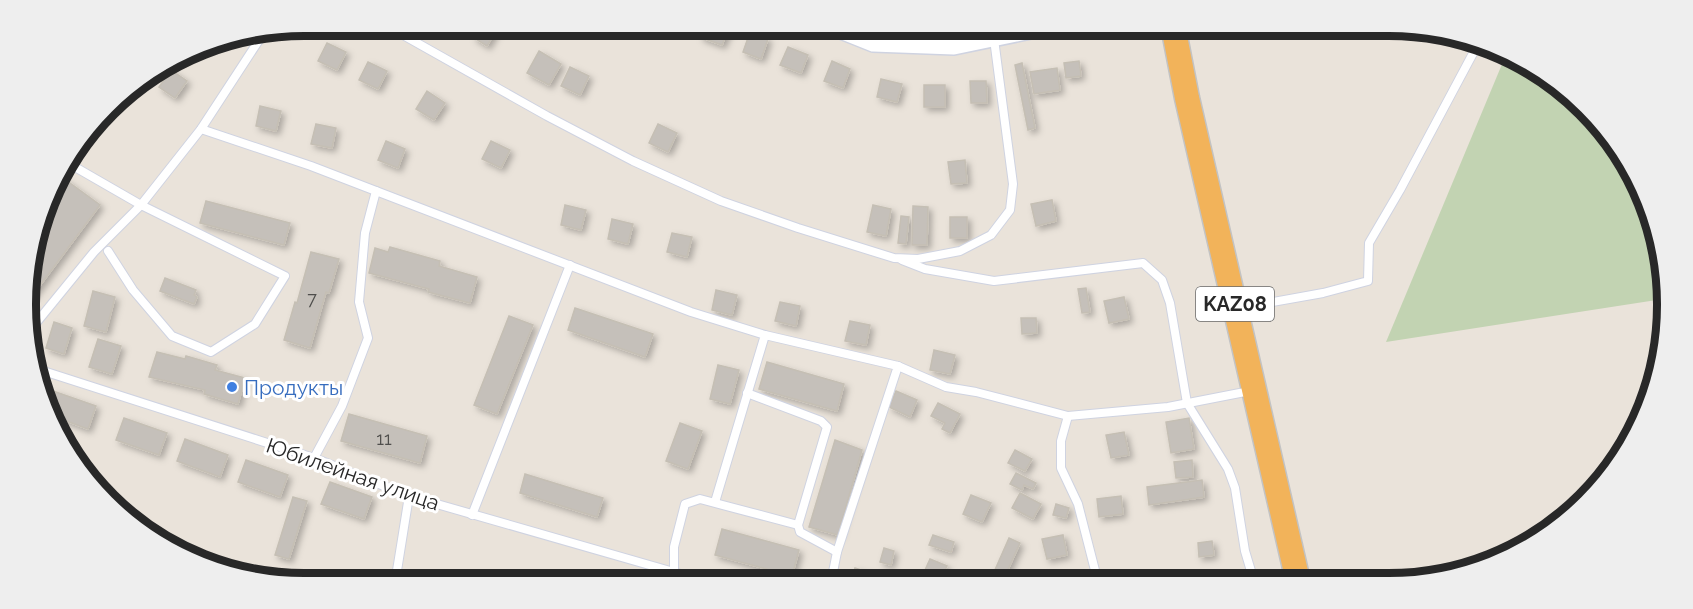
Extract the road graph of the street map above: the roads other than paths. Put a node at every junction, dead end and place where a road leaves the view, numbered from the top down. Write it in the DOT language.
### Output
graph roads {
  1 [pos="405,36"];
  2 [pos="853,36"];
  3 [pos="1008,36"];
  4 [pos="1175,36"];
  5 [pos="994,39"];
  6 [pos="258,40"];
  7 [pos="1475,50"];
  8 [pos="201,129"];
  9 [pos="74,167"];
  10 [pos="376,191"];
  11 [pos="141,205"];
  12 [pos="108,251"];
  13 [pos="894,258"];
  14 [pos="570,265"];
  15 [pos="1236,309"];
  16 [pos="37,322"];
  17 [pos="765,335"];
  18 [pos="898,366"];
  19 [pos="44,371"];
  20 [pos="1254,390"];
  21 [pos="747,393"];
  22 [pos="1187,403"];
  23 [pos="1068,416"];
  24 [pos="314,458"];
  25 [pos="409,496"];
  26 [pos="715,502"];
  27 [pos="472,514"];
  28 [pos="798,525"];
  29 [pos="837,552"];
  30 [pos="674,572"];
  31 [pos="397,573"];
  32 [pos="677,573"];
  33 [pos="833,573"];
  34 [pos="1096,573"];
  35 [pos="1252,573"];
  36 [pos="1296,573"];
  1 -- 13 [label="lane"];
  2 -- 5 [label="street"];
  3 -- 5 [label="street"];
  4 -- 15 [label="highway, KAZ08"];
  5 -- 13 [label="lane"];
  6 -- 8 [label="lane"];
  7 -- 15 [label="lane"];
  8 -- 10 [label="lane"];
  8 -- 11 [label="lane"];
  9 -- 11 [label="lane"];
  10 -- 14 [label="lane"];
  10 -- 24 [label="lane"];
  11 -- 12 [label="lane"];
  11 -- 16 [label="lane"];
  13 -- 22 [label="lane"];
  14 -- 17 [label="lane"];
  14 -- 27 [label="lane"];
  15 -- 20 [label="highway, KAZ08"];
  17 -- 18 [label="lane"];
  17 -- 21 [label="lane"];
  18 -- 23 [label="lane"];
  18 -- 29 [label="lane"];
  19 -- 24 [label="lane, Юбилейная улица"];
  20 -- 22 [label="lane"];
  20 -- 36 [label="highway, KAZ08"];
  21 -- 26 [label="lane"];
  21 -- 28 [label="lane"];
  22 -- 23 [label="lane"];
  22 -- 35 [label="lane"];
  23 -- 34 [label="lane"];
  24 -- 25 [label="lane, Юбилейная улица"];
  25 -- 27 [label="lane, Юбилейная улица"];
  25 -- 31 [label="lane"];
  26 -- 28 [label="lane"];
  26 -- 30 [label="lane"];
  27 -- 30 [label="lane, Юбилейная улица"];
  28 -- 29 [label="lane"];
  29 -- 33 [label="lane"];
  30 -- 32 [label="lane, Юбилейная улица"];
}
